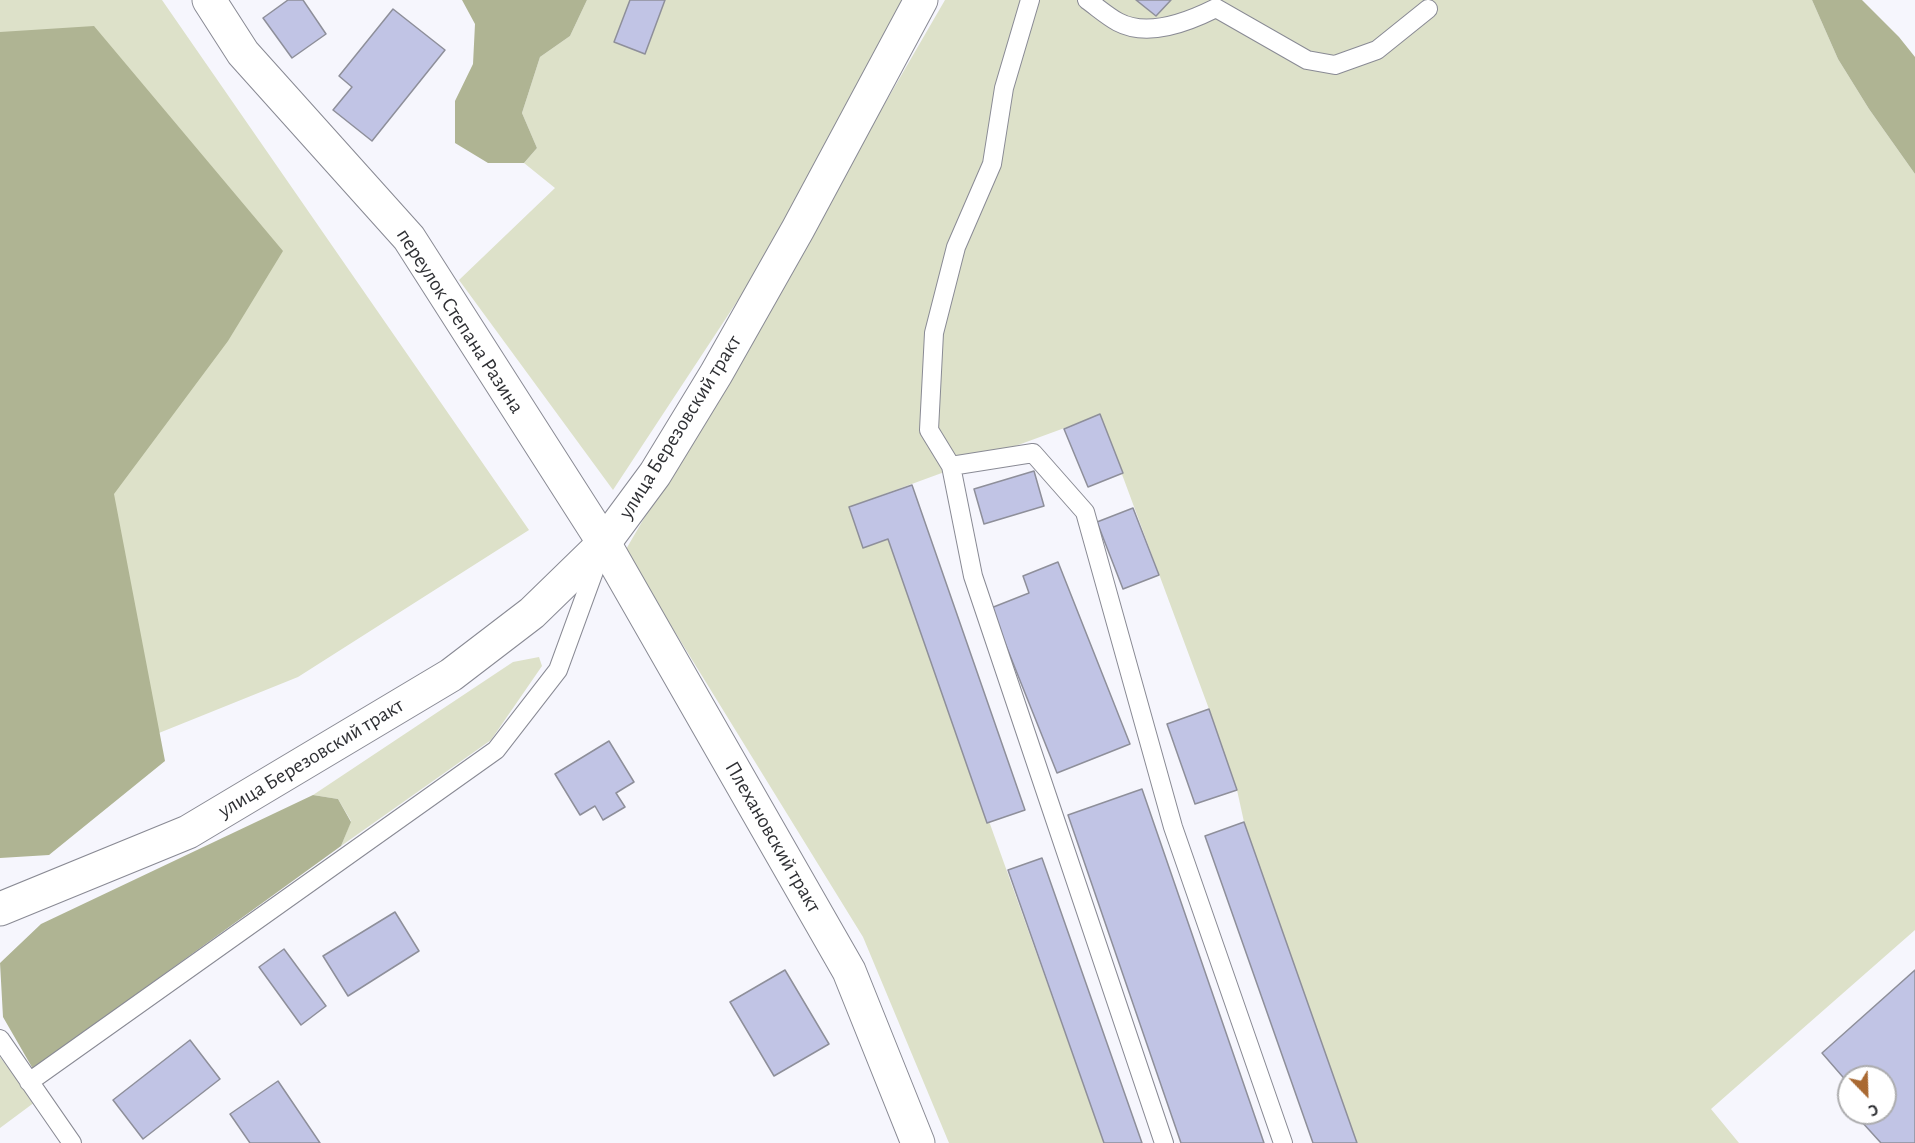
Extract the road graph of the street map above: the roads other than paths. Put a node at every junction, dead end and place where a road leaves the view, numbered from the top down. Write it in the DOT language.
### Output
graph roads {
  1 [pos="208,0"];
  2 [pos="921,0"];
  3 [pos="1030,0"];
  4 [pos="1087,0"];
  5 [pos="1428,9"];
  6 [pos="951,466"];
  7 [pos="604,543"];
  8 [pos="0,909"];
  9 [pos="0,1039"];
  10 [pos="29,1082"];
  11 [pos="72,1143"];
  12 [pos="918,1143"];
  13 [pos="1164,1143"];
  14 [pos="1283,1143"];
  1 -- 7 [label="street, переулок Степана Разина"];
  2 -- 7 [label="street, улица Березовский тракт"];
  3 -- 6 [label="lane"];
  4 -- 5 [label="lane"];
  6 -- 13 [label="lane"];
  6 -- 14 [label="lane"];
  7 -- 8 [label="street, улица Березовский тракт"];
  7 -- 10 [label="lane"];
  7 -- 12 [label="street, Плехановский тракт"];
  9 -- 10 [label="lane"];
  10 -- 11 [label="lane"];
}
